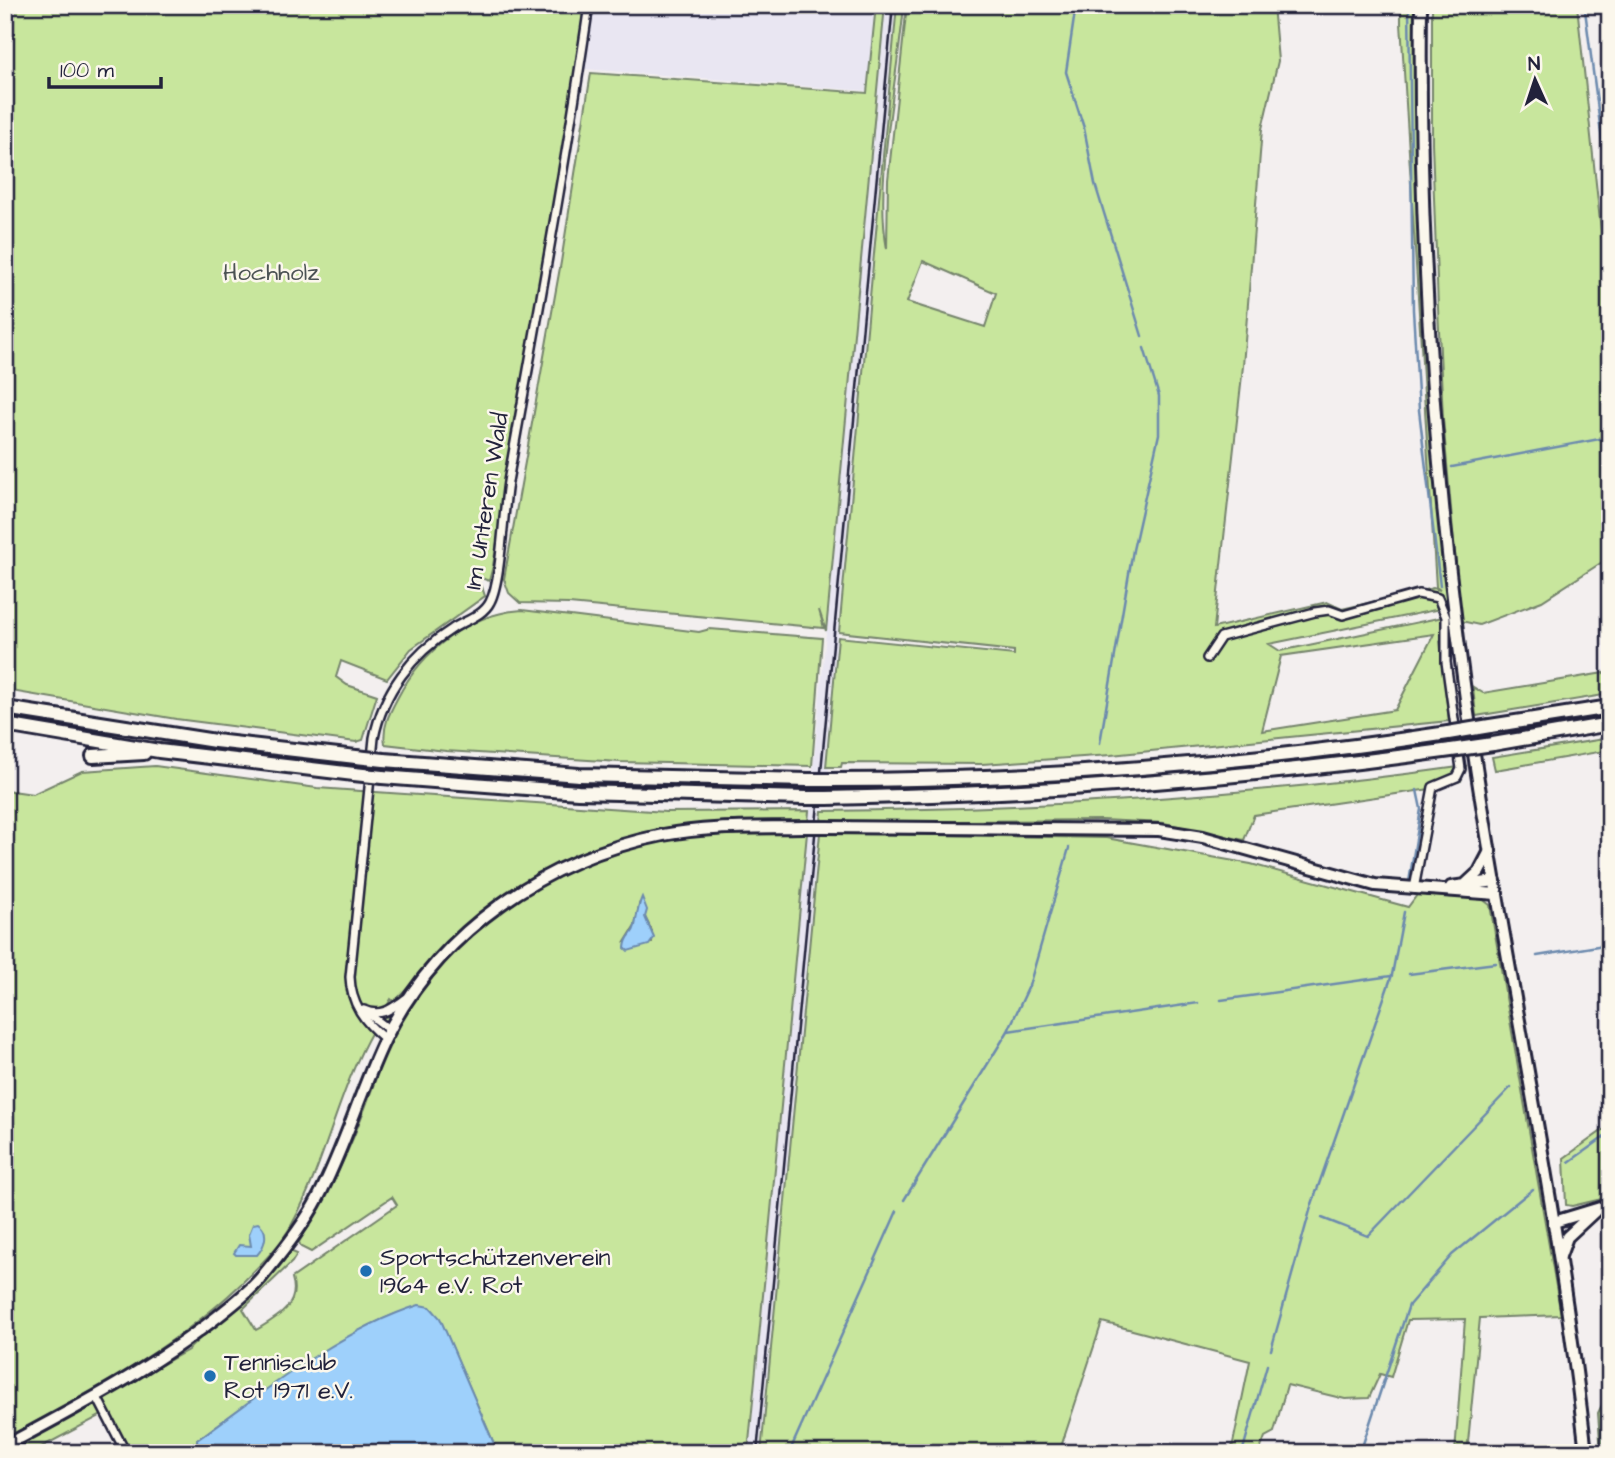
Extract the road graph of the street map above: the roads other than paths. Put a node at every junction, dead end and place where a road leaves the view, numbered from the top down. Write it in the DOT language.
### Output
graph roads {
  1 [pos="589,5"];
  2 [pos="1421,5"];
  3 [pos="1207,658"];
  4 [pos="1610,707"];
  5 [pos="5,708"];
  6 [pos="1610,724"];
  7 [pos="5,725"];
  8 [pos="159,751"];
  9 [pos="93,756"];
  10 [pos="1490,851"];
  11 [pos="1495,881"];
  12 [pos="1464,885"];
  13 [pos="1414,890"];
  14 [pos="1431,891"];
  15 [pos="1497,894"];
  16 [pos="411,996"];
  17 [pos="355,1000"];
  18 [pos="364,1010"];
  19 [pos="388,1035"];
  20 [pos="1610,1205"];
  21 [pos="1595,1211"];
  22 [pos="1554,1222"];
  23 [pos="1560,1256"];
  24 [pos="97,1396"];
  25 [pos="5,1446"];
  26 [pos="126,1453"];
  27 [pos="1586,1453"];
  1 -- 17 [label="street, Im Unteren Wald"];
  2 -- 10 [label="main road"];
  3 -- 13 [label="street"];
  4 -- 5 [label="highway, bridge"];
  6 -- 8 [label="highway, bridge"];
  7 -- 8 [label="highway"];
  8 -- 9 [label="highway"];
  10 -- 11 [label="main road"];
  10 -- 12 [label="main road"];
  11 -- 12 [label="main road"];
  11 -- 15 [label="main road"];
  12 -- 14 [label="main road"];
  13 -- 14 [label="main road"];
  13 -- 16 [label="main road, bridge"];
  14 -- 15 [label="main road"];
  15 -- 22 [label="main road"];
  16 -- 18 [label="street"];
  16 -- 19 [label="main road"];
  17 -- 18 [label="street"];
  17 -- 19 [label="street, Im Unteren Wald"];
  18 -- 19 [label="street"];
  19 -- 24 [label="main road"];
  20 -- 21 [label="main road"];
  21 -- 22 [label="main road"];
  21 -- 23 [label="main road"];
  22 -- 23 [label="main road"];
  23 -- 27 [label="main road"];
  24 -- 25 [label="main road"];
  24 -- 26 [label="street"];
}
